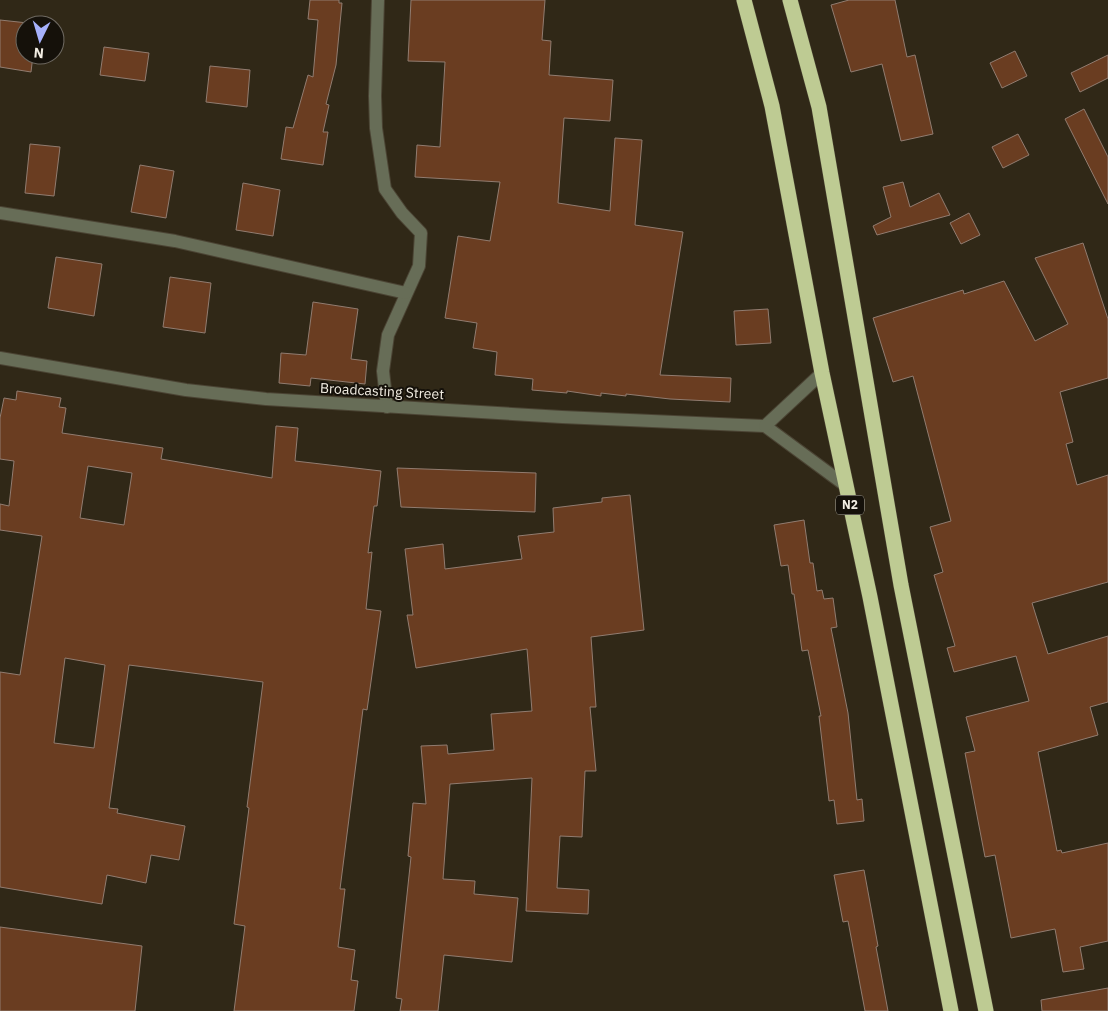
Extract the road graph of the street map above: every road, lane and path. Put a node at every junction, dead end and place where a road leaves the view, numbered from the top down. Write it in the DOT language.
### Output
graph roads {
  1 [pos="378,0"];
  2 [pos="744,0"];
  3 [pos="790,0"];
  4 [pos="0,213"];
  5 [pos="406,293"];
  6 [pos="0,358"];
  7 [pos="822,373"];
  8 [pos="387,407"];
  9 [pos="765,426"];
  10 [pos="845,485"];
  11 [pos="951,1011"];
  12 [pos="986,1011"];
  1 -- 5 [label="street"];
  2 -- 7 [label="highway, N2"];
  3 -- 12 [label="highway"];
  4 -- 5 [label="street"];
  5 -- 8 [label="street"];
  6 -- 8 [label="street, Broadcasting Street"];
  7 -- 9 [label="street"];
  7 -- 10 [label="highway, N2"];
  8 -- 9 [label="street, Broadcasting Street"];
  9 -- 10 [label="street"];
  10 -- 11 [label="highway, N2"];
}
